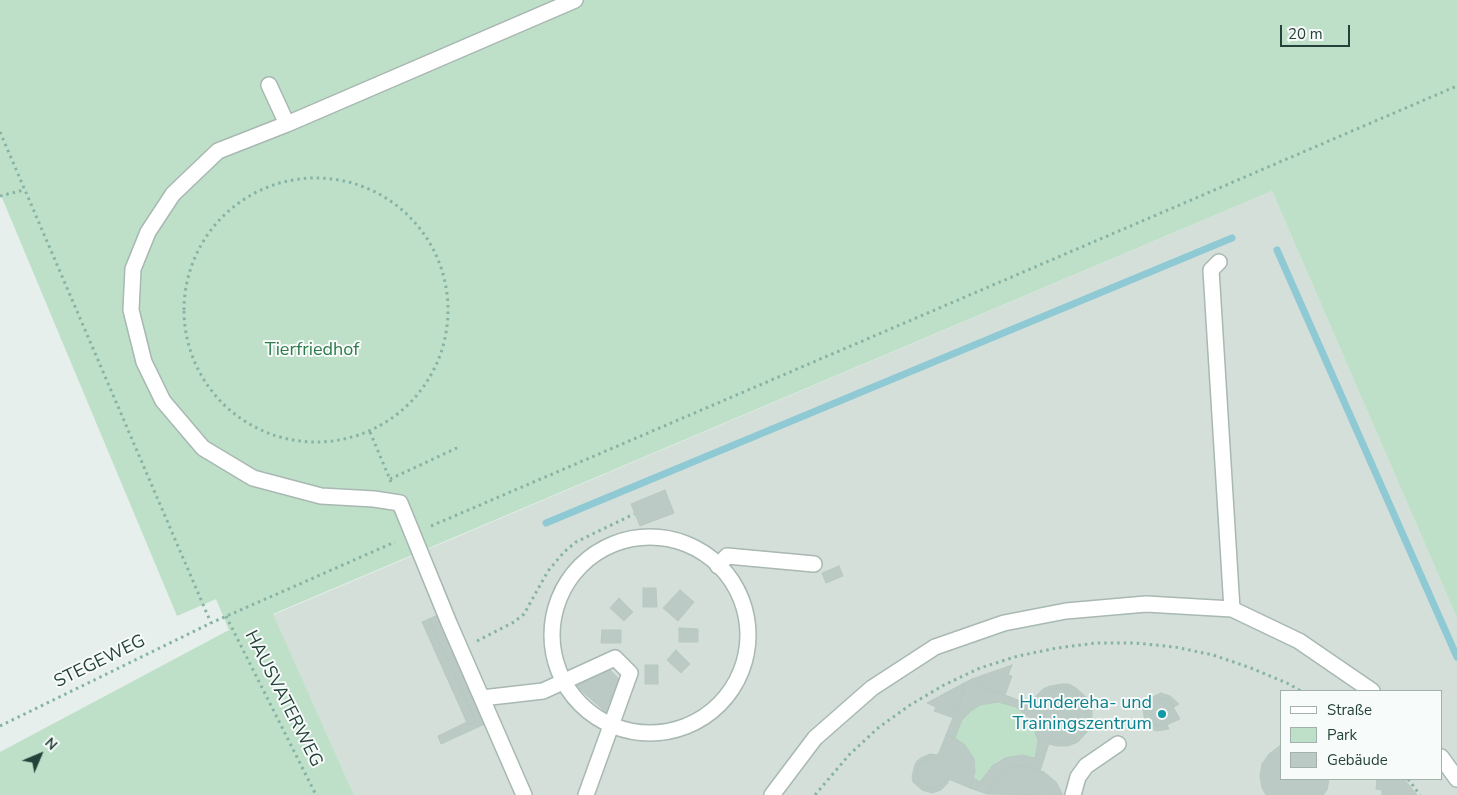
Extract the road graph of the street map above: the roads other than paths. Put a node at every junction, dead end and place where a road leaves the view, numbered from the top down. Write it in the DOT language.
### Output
graph roads {
  1 [pos="575,0"];
  2 [pos="270,85"];
  3 [pos="287,124"];
  4 [pos="1219,262"];
  5 [pos="814,564"];
  6 [pos="718,566"];
  7 [pos="1232,609"];
  8 [pos="564,682"];
  9 [pos="1371,690"];
  10 [pos="482,698"];
  11 [pos="611,725"];
  12 [pos="1118,744"];
  13 [pos="1442,758"];
  14 [pos="1457,779"];
  15 [pos="524,795"];
  16 [pos="586,795"];
  17 [pos="772,795"];
  18 [pos="1073,795"];
  1 -- 3 [label="lane"];
  2 -- 3 [label="lane"];
  3 -- 10 [label="lane"];
  4 -- 7 [label="lane"];
  5 -- 6 [label="lane"];
  6 -- 8 [label="lane"];
  6 -- 11 [label="lane"];
  7 -- 9 [label="lane"];
  7 -- 17 [label="lane"];
  8 -- 10 [label="lane"];
  8 -- 11 [label="lane"];
  8 -- 11 [label="lane"];
  10 -- 15 [label="lane"];
  11 -- 16 [label="lane"];
  12 -- 18 [label="lane"];
  13 -- 14 [label="lane"];
}
